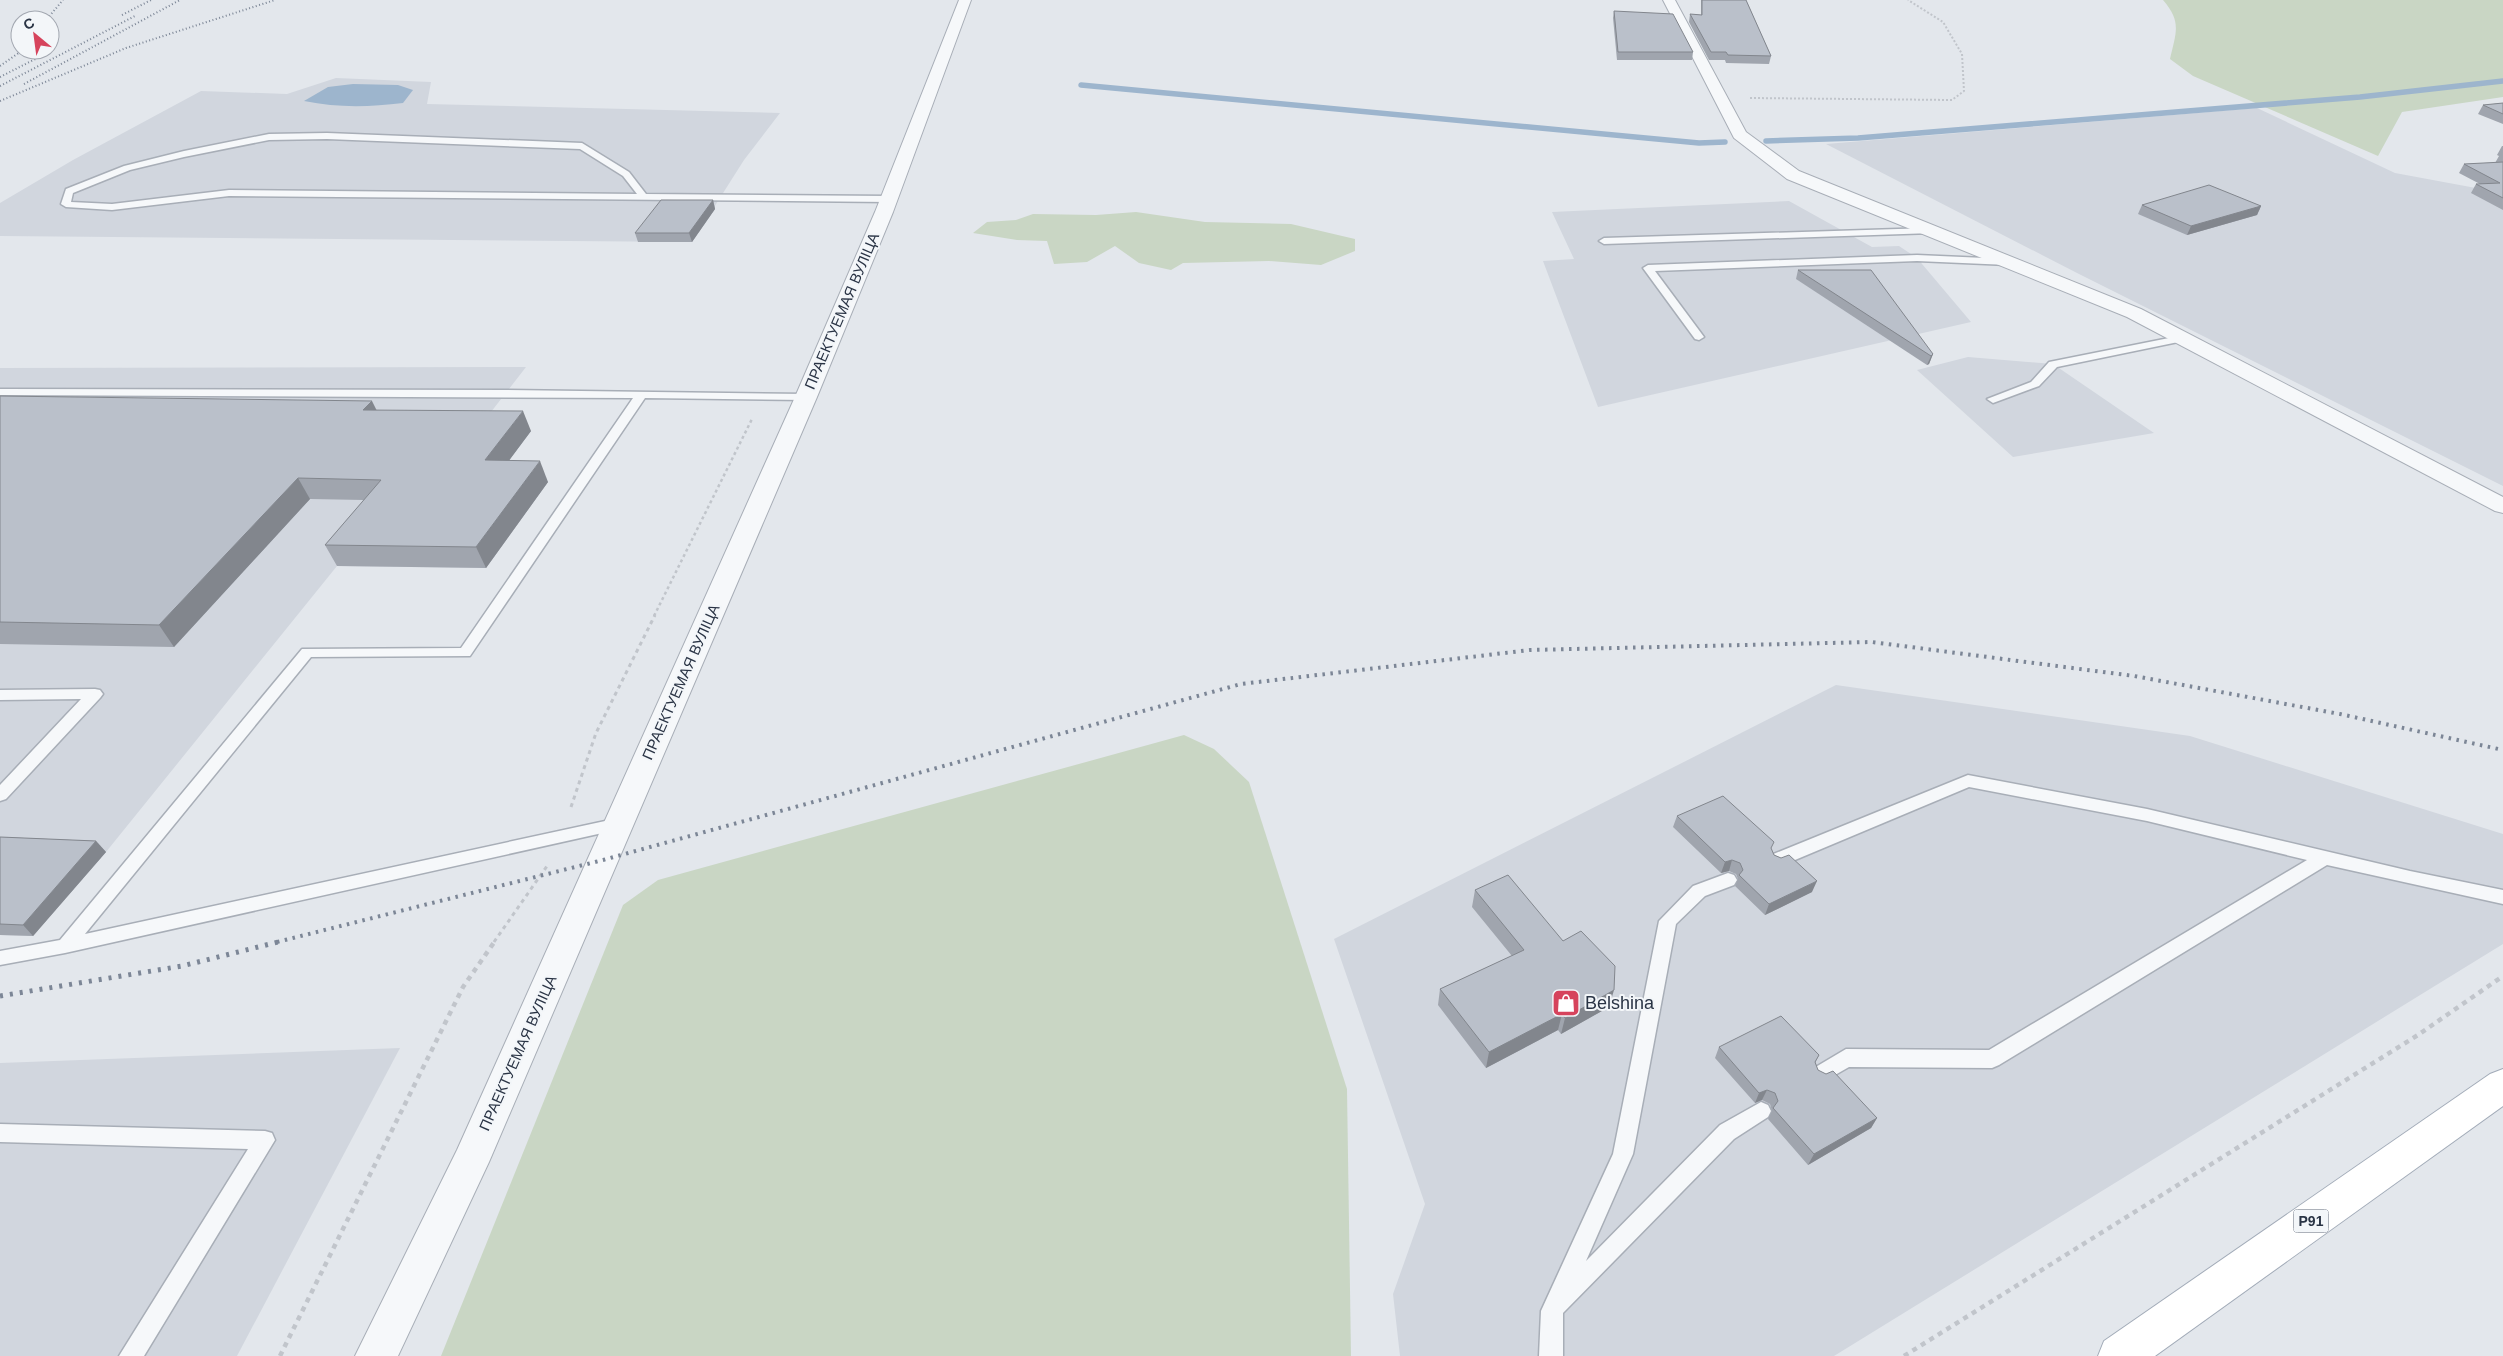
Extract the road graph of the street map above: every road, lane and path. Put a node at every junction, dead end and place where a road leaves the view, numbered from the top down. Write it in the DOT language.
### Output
graph roads {
  1 [pos="965,0"];
  2 [pos="1668,0"];
  3 [pos="1908,0"];
  4 [pos="1725,108"];
  5 [pos="643,196"];
  6 [pos="889,199"];
  7 [pos="1930,230"];
  8 [pos="1604,241"];
  9 [pos="2008,262"];
  10 [pos="1699,337"];
  11 [pos="2184,338"];
  12 [pos="0,392"];
  13 [pos="641,395"];
  14 [pos="764,396"];
  15 [pos="806,397"];
  16 [pos="1993,399"];
  17 [pos="2503,506"];
  18 [pos="0,694"];
  19 [pos="0,796"];
  20 [pos="619,824"];
  21 [pos="562,836"];
  22 [pos="2324,858"];
  23 [pos="1777,860"];
  24 [pos="1728,880"];
  25 [pos="2503,897"];
  26 [pos="65,946"];
  27 [pos="0,958"];
  28 [pos="2503,976"];
  29 [pos="1821,1074"];
  30 [pos="2503,1085"];
  31 [pos="1761,1111"];
  32 [pos="0,1133"];
  33 [pos="1552,1311"];
  34 [pos="131,1356"];
  35 [pos="280,1356"];
  36 [pos="376,1356"];
  37 [pos="1552,1356"];
  38 [pos="1904,1356"];
  39 [pos="2119,1356"];
  1 -- 6 [label="street, ПРАЕКТУЕМАЯ ВУЛІЦА"];
  2 -- 4 [label="street"];
  3 -- 4 [label="path"];
  4 -- 7 [label="street"];
  5 -- 5 [label="lane"];
  5 -- 6 [label="lane"];
  6 -- 15 [label="street, ПРАЕКТУЕМАЯ ВУЛІЦА"];
  7 -- 8 [label="lane"];
  7 -- 9 [label="street"];
  9 -- 10 [label="lane"];
  9 -- 11 [label="street"];
  11 -- 16 [label="lane"];
  11 -- 17 [label="street"];
  12 -- 13 [label="lane"];
  13 -- 14 [label="lane"];
  13 -- 26 [label="lane"];
  14 -- 15 [label="lane"];
  14 -- 21 [label="path"];
  15 -- 20 [label="street, ПРАЕКТУЕМАЯ ВУЛІЦА"];
  18 -- 19 [label="lane"];
  20 -- 21 [label="lane"];
  20 -- 36 [label="street, ПРАЕКТУЕМАЯ ВУЛІЦА"];
  21 -- 26 [label="lane"];
  21 -- 35 [label="path"];
  22 -- 23 [label="lane"];
  22 -- 25 [label="lane"];
  22 -- 29 [label="lane"];
  24 -- 33 [label="lane"];
  26 -- 27 [label="lane"];
  28 -- 38 [label="path"];
  30 -- 39 [label="main road, Р91"];
  31 -- 33 [label="lane"];
  32 -- 34 [label="lane"];
  33 -- 37 [label="lane"];
}
